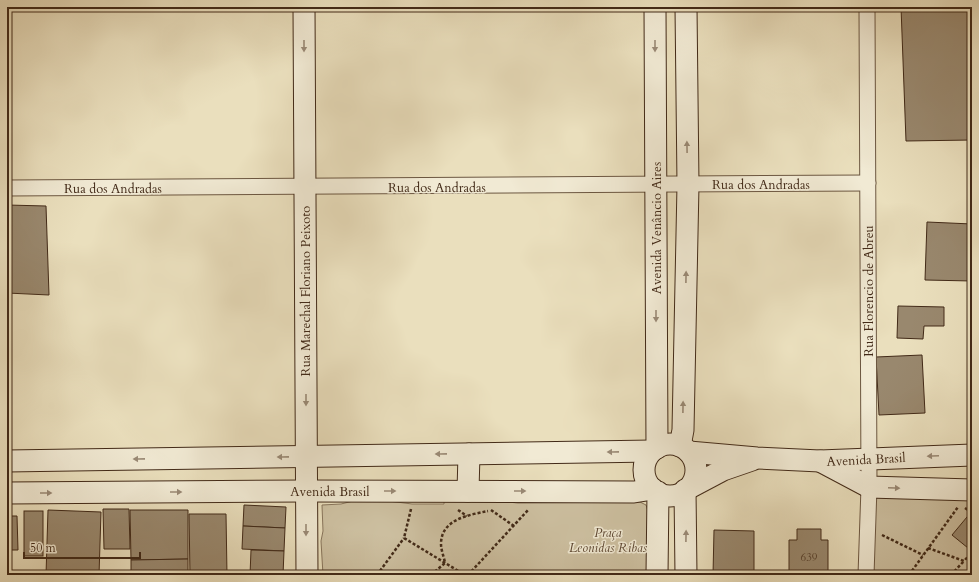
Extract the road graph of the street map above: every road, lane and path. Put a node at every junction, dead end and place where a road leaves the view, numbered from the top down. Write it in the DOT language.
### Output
graph roads {
  1 [pos="304,7"];
  2 [pos="655,7"];
  3 [pos="686,7"];
  4 [pos="867,7"];
  5 [pos="868,183"];
  6 [pos="655,185"];
  7 [pos="688,185"];
  8 [pos="304,187"];
  9 [pos="7,188"];
  10 [pos="685,449"];
  11 [pos="654,450"];
  12 [pos="469,454"];
  13 [pos="972,455"];
  14 [pos="306,456"];
  15 [pos="757,458"];
  16 [pos="869,458"];
  17 [pos="820,460"];
  18 [pos="7,461"];
  19 [pos="869,487"];
  20 [pos="687,489"];
  21 [pos="971,490"];
  22 [pos="306,491"];
  23 [pos="468,491"];
  24 [pos="546,491"];
  25 [pos="656,491"];
  26 [pos="416,492"];
  27 [pos="7,493"];
  28 [pos="491,510"];
  29 [pos="866,527"];
  30 [pos="404,538"];
  31 [pos="928,548"];
  32 [pos="972,552"];
  33 [pos="923,555"];
  34 [pos="964,561"];
  35 [pos="445,563"];
  36 [pos="306,575"];
  37 [pos="377,575"];
  38 [pos="431,575"];
  39 [pos="466,575"];
  40 [pos="657,575"];
  41 [pos="686,575"];
  42 [pos="866,575"];
  43 [pos="908,575"];
  44 [pos="951,575"];
  1 -- 8 [label="main road, Rua Marechal Floriano Peixoto, one-way"];
  2 -- 6 [label="main road, Avenida Venâncio Aires, one-way"];
  7 -- 3 [label="main road, one-way"];
  4 -- 5 [label="street, Rua Florencio de Abreu"];
  5 -- 7 [label="street, Rua dos Andradas"];
  5 -- 16 [label="street, Rua Florencio de Abreu"];
  6 -- 7 [label="street, Rua dos Andradas"];
  6 -- 8 [label="street, Rua dos Andradas"];
  6 -- 11 [label="main road, Avenida Venâncio Aires, one-way"];
  10 -- 7 [label="main road, one-way"];
  8 -- 9 [label="street, Rua dos Andradas"];
  8 -- 14 [label="main road, Rua Marechal Floriano Peixoto, one-way"];
  10 -- 11 [label="main road"];
  10 -- 15 [label="main road"];
  10 -- 20 [label="main road"];
  11 -- 12 [label="main road, one-way"];
  11 -- 25 [label="main road, Avenida Venâncio Aires"];
  12 -- 14 [label="main road, one-way"];
  12 -- 23 [label="main road"];
  13 -- 16 [label="main road, Avenida Brasil, one-way"];
  14 -- 18 [label="main road, one-way"];
  14 -- 22 [label="main road, Rua Marechal Floriano Peixoto"];
  15 -- 17 [label="main road"];
  15 -- 20 [label="main road"];
  16 -- 17 [label="main road, Avenida Brasil"];
  16 -- 19 [label="street, Rua Florencio de Abreu"];
  17 -- 19 [label="main road, Avenida Brasil"];
  19 -- 21 [label="main road, Avenida Brasil, one-way"];
  19 -- 29 [label="street, Rua Florencio de Abreu"];
  20 -- 25 [label="main road"];
  41 -- 20 [label="main road, one-way"];
  21 -- 31 [label="path"];
  22 -- 26 [label="main road, Avenida Brasil, one-way"];
  27 -- 22 [label="main road, Avenida Brasil, one-way"];
  22 -- 36 [label="main road, Rua Marechal Floriano Peixoto, one-way"];
  23 -- 24 [label="main road, Avenida Brasil, one-way"];
  23 -- 26 [label="main road, Avenida Brasil"];
  24 -- 25 [label="main road, Avenida Brasil"];
  24 -- 39 [label="path"];
  25 -- 40 [label="main road, Avenida Venâncio Aires"];
  26 -- 30 [label="path"];
  28 -- 35 [label="path"];
  29 -- 33 [label="path"];
  29 -- 42 [label="street, Rua Florencio de Abreu"];
  30 -- 35 [label="path"];
  30 -- 37 [label="path"];
  31 -- 33 [label="path"];
  31 -- 34 [label="path"];
  32 -- 34 [label="path"];
  33 -- 43 [label="path"];
  34 -- 44 [label="path"];
  35 -- 38 [label="path"];
  35 -- 39 [label="path"];
}
